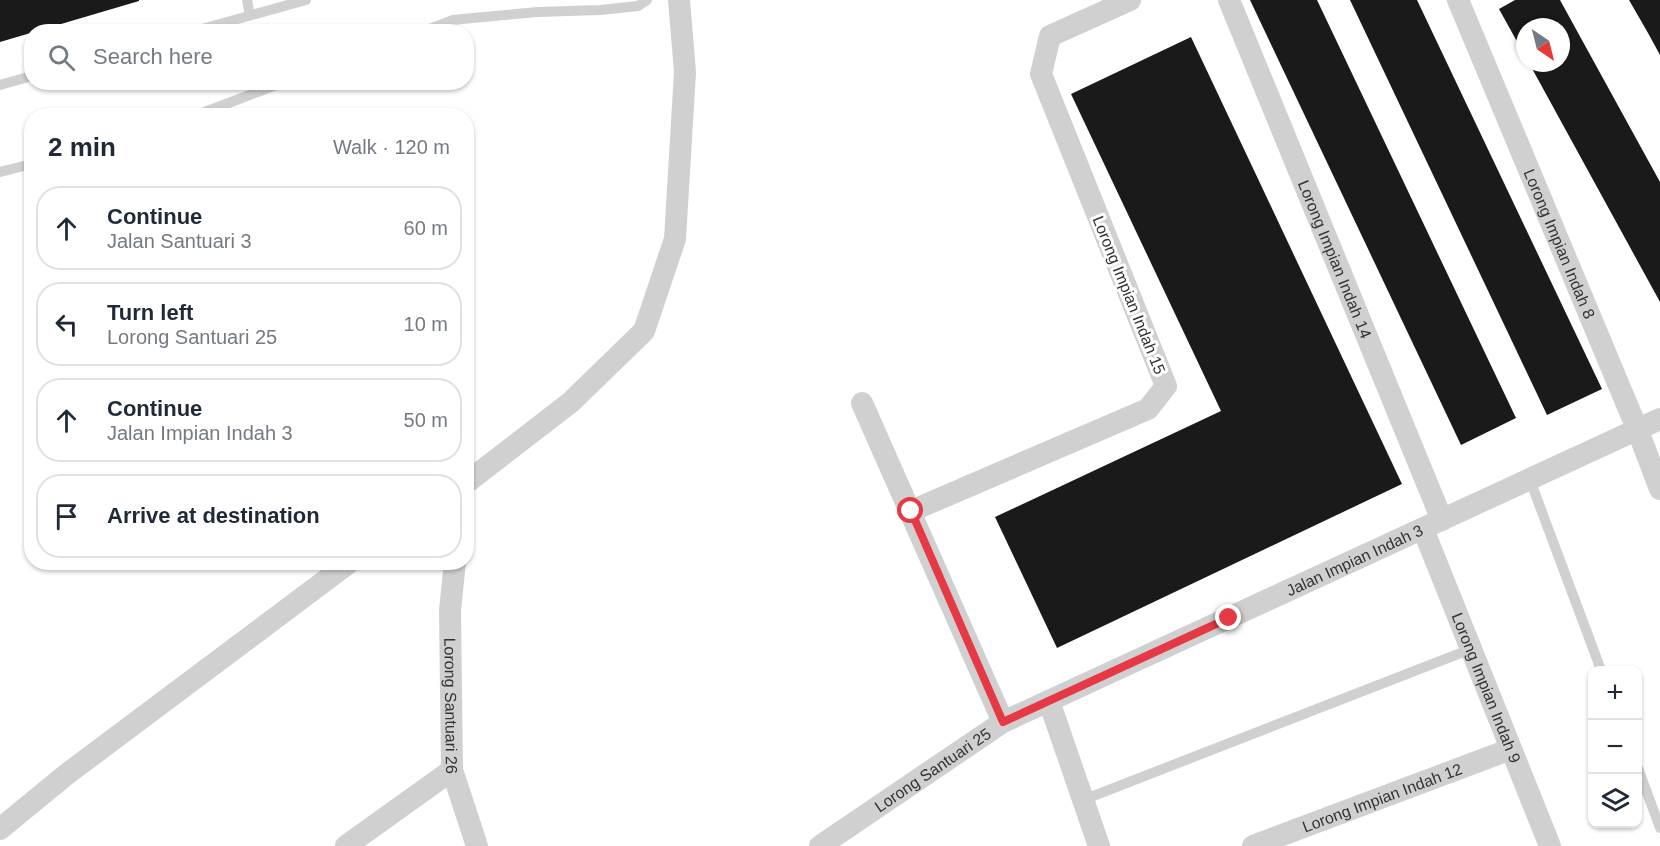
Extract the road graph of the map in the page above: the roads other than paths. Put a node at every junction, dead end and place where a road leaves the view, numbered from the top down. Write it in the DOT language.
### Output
graph roads {
  1 [pos="247,0"];
  2 [pos="306,0"];
  3 [pos="647,0"];
  4 [pos="679,0"];
  5 [pos="1130,0"];
  6 [pos="1229,0"];
  7 [pos="1458,0"];
  8 [pos="250,15"];
  9 [pos="219,24"];
  10 [pos="443,24"];
  11 [pos="24,78"];
  12 [pos="0,85"];
  13 [pos="263,90"];
  14 [pos="215,108"];
  15 [pos="24,166"];
  16 [pos="0,172"];
  17 [pos="862,403"];
  18 [pos="1660,419"];
  19 [pos="1638,430"];
  20 [pos="474,477"];
  21 [pos="1530,480"];
  22 [pos="1660,489"];
  23 [pos="911,511"];
  24 [pos="1433,525"];
  25 [pos="339,570"];
  26 [pos="454,570"];
  27 [pos="1471,650"];
  28 [pos="1600,666"];
  29 [pos="1049,701"];
  30 [pos="1003,722"];
  31 [pos="1511,749"];
  32 [pos="452,770"];
  33 [pos="1640,774"];
  34 [pos="1083,800"];
  35 [pos="1660,828"];
  36 [pos="0,829"];
  37 [pos="346,846"];
  38 [pos="477,846"];
  39 [pos="820,846"];
  40 [pos="1098,846"];
  41 [pos="1252,846"];
  42 [pos="1550,846"];
  1 -- 8 [label="lane"];
  2 -- 8 [label="lane"];
  3 -- 10 [label="lane"];
  4 -- 20 [label="street"];
  5 -- 23 [label="street, Lorong Impian Indah 15"];
  6 -- 24 [label="street, Lorong Impian Indah 14"];
  7 -- 19 [label="street, Lorong Impian Indah 8"];
  8 -- 9 [label="lane"];
  11 -- 12 [label="lane"];
  13 -- 14 [label="lane"];
  15 -- 16 [label="lane"];
  17 -- 23 [label="street"];
  18 -- 19 [label="street, Jalan Impian Indah 3"];
  19 -- 21 [label="street, Jalan Impian Indah 3"];
  19 -- 22 [label="street, Lorong Impian Indah 8"];
  21 -- 24 [label="street, Jalan Impian Indah 3"];
  21 -- 28 [label="lane"];
  23 -- 30 [label="street"];
  24 -- 27 [label="street, Lorong Impian Indah 9"];
  24 -- 29 [label="street, Jalan Impian Indah 3"];
  25 -- 36 [label="street"];
  26 -- 32 [label="street, Lorong Santuari 26"];
  27 -- 31 [label="street, Lorong Impian Indah 9"];
  27 -- 34 [label="lane"];
  29 -- 30 [label="street, Lorong Santuari 25"];
  29 -- 34 [label="street"];
  30 -- 39 [label="street, Lorong Santuari 25"];
  31 -- 41 [label="street, Lorong Impian Indah 12"];
  31 -- 42 [label="street, Lorong Impian Indah 9"];
  32 -- 37 [label="street"];
  32 -- 38 [label="street, Lorong Santuari 26"];
  33 -- 35 [label="lane"];
  34 -- 40 [label="street"];
}
